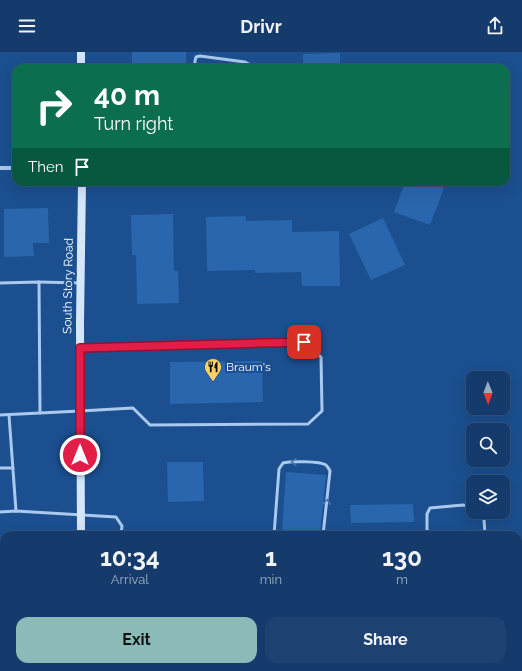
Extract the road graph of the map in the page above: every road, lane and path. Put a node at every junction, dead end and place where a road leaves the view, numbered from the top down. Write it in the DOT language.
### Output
graph roads {
  1 [pos="81,52"];
  2 [pos="81,64"];
  3 [pos="195,64"];
  4 [pos="248,64"];
  5 [pos="0,168"];
  6 [pos="12,168"];
  7 [pos="82,186"];
  8 [pos="39,282"];
  9 [pos="0,283"];
  10 [pos="80,283"];
  11 [pos="80,348"];
  12 [pos="80,410"];
  13 [pos="40,413"];
  14 [pos="9,415"];
  15 [pos="0,416"];
  16 [pos="0,468"];
  17 [pos="13,468"];
  18 [pos="466,506"];
  19 [pos="16,511"];
  20 [pos="0,512"];
  21 [pos="81,514"];
  22 [pos="484,519"];
  23 [pos="80,531"];
  24 [pos="121,531"];
  25 [pos="274,531"];
  26 [pos="324,531"];
  27 [pos="427,531"];
  28 [pos="485,531"];
  1 -- 2 [label="main road"];
  3 -- 4 [label="lane"];
  5 -- 6 [label="street"];
  7 -- 10 [label="main road, South Story Road"];
  8 -- 9 [label="lane"];
  8 -- 10 [label="lane"];
  8 -- 13 [label="lane"];
  10 -- 11 [label="main road, South Story Road"];
  11 -- 12 [label="main road, South Story Road"];
  11 -- 12 [label="lane"];
  12 -- 13 [label="lane"];
  12 -- 21 [label="main road, South Story Road"];
  13 -- 14 [label="lane"];
  14 -- 15 [label="lane"];
  14 -- 17 [label="lane"];
  16 -- 17 [label="lane"];
  17 -- 19 [label="lane"];
  18 -- 27 [label="lane"];
  19 -- 20 [label="lane"];
  19 -- 21 [label="lane"];
  21 -- 23 [label="main road, South Story Road"];
  21 -- 24 [label="lane"];
  22 -- 28 [label="lane"];
  26 -- 25 [label="lane, one-way"];
}
